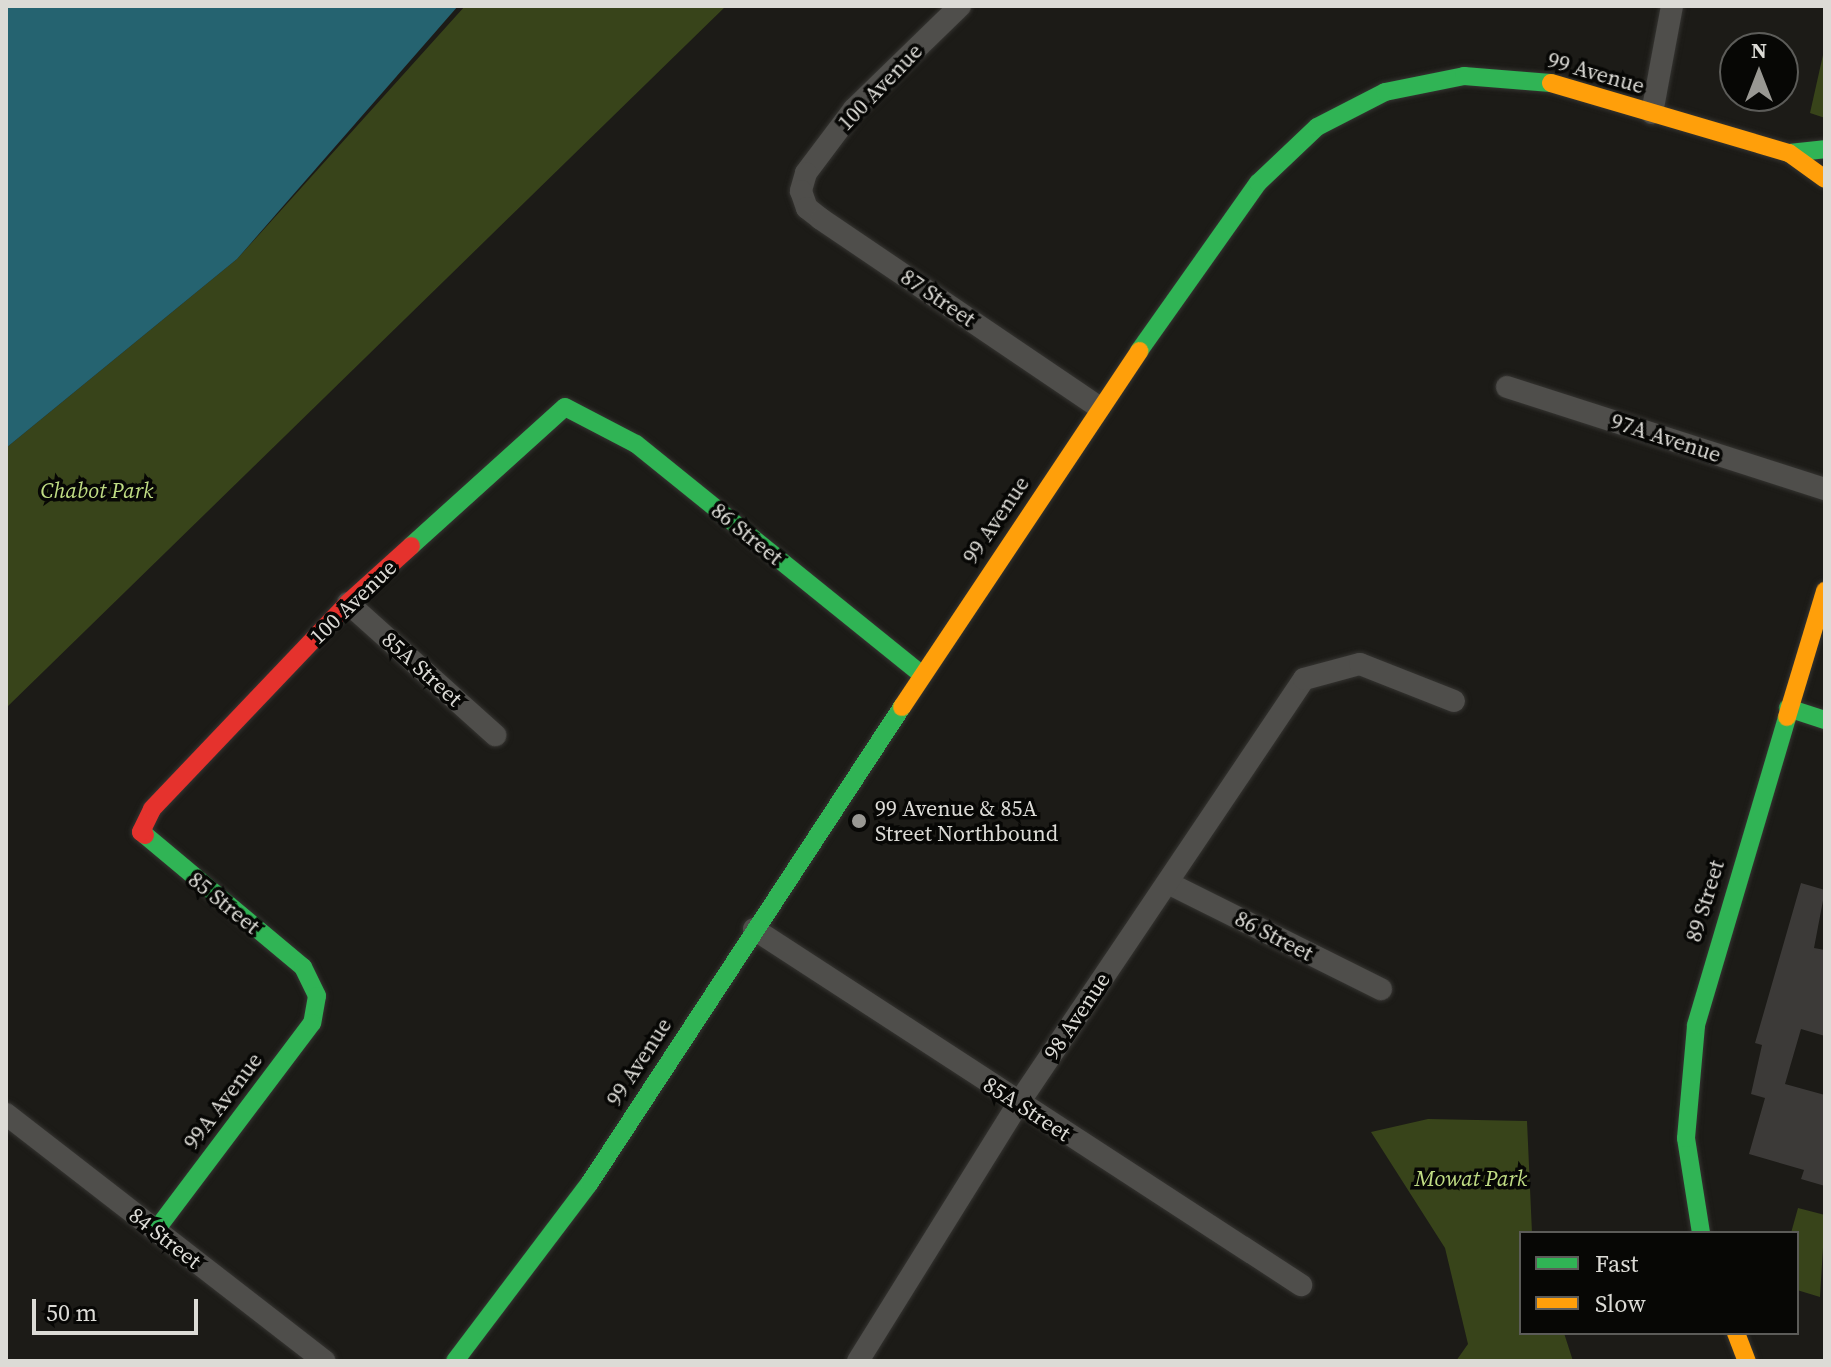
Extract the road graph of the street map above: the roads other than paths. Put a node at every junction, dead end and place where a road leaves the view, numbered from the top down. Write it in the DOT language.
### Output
graph roads {
  1 [pos="960,6"];
  2 [pos="1672,6"];
  3 [pos="1652,113"];
  4 [pos="1825,149"];
  5 [pos="1789,153"];
  6 [pos="806,173"];
  7 [pos="1825,179"];
  8 [pos="1507,387"];
  9 [pos="565,407"];
  10 [pos="1099,407"];
  11 [pos="1825,489"];
  12 [pos="1825,591"];
  13 [pos="348,603"];
  14 [pos="922,675"];
  15 [pos="1454,701"];
  16 [pos="1788,708"];
  17 [pos="1825,720"];
  18 [pos="495,735"];
  19 [pos="152,809"];
  20 [pos="1168,883"];
  21 [pos="754,929"];
  22 [pos="1381,989"];
  23 [pos="317,996"];
  24 [pos="1018,1104"];
  25 [pos="6,1114"];
  26 [pos="156,1230"];
  27 [pos="1701,1231"];
  28 [pos="1301,1285"];
  29 [pos="1737,1335"];
  30 [pos="857,1359"];
  31 [pos="325,1361"];
  32 [pos="455,1361"];
  33 [pos="1747,1361"];
  1 -- 6 [label="street, 100 Avenue"];
  2 -- 3 [label="street"];
  3 -- 5 [label="street, 99 Avenue"];
  3 -- 10 [label="street, 99 Avenue"];
  4 -- 5 [label="street, 99 Avenue"];
  5 -- 7 [label="street, 99 Avenue"];
  6 -- 10 [label="street, 87 Street"];
  8 -- 11 [label="street, 97A Avenue"];
  9 -- 13 [label="street, 100 Avenue"];
  9 -- 14 [label="street, 86 Street"];
  10 -- 14 [label="street, 99 Avenue"];
  12 -- 16 [label="street, 89 Street"];
  13 -- 18 [label="street, 85A Street"];
  13 -- 19 [label="street, 100 Avenue"];
  14 -- 21 [label="street, 99 Avenue"];
  15 -- 20 [label="street, 98 Avenue"];
  16 -- 17 [label="street"];
  16 -- 27 [label="street, 89 Street"];
  19 -- 23 [label="street, 85 Street"];
  20 -- 22 [label="street, 86 Street"];
  20 -- 24 [label="street, 98 Avenue"];
  21 -- 24 [label="street, 85A Street"];
  21 -- 32 [label="street, 99 Avenue"];
  23 -- 26 [label="street, 99A Avenue"];
  24 -- 28 [label="street, 85A Street"];
  24 -- 30 [label="street, 98 Avenue"];
  25 -- 26 [label="street, 84 Street"];
  26 -- 31 [label="street, 84 Street"];
  29 -- 33 [label="street"];
}
